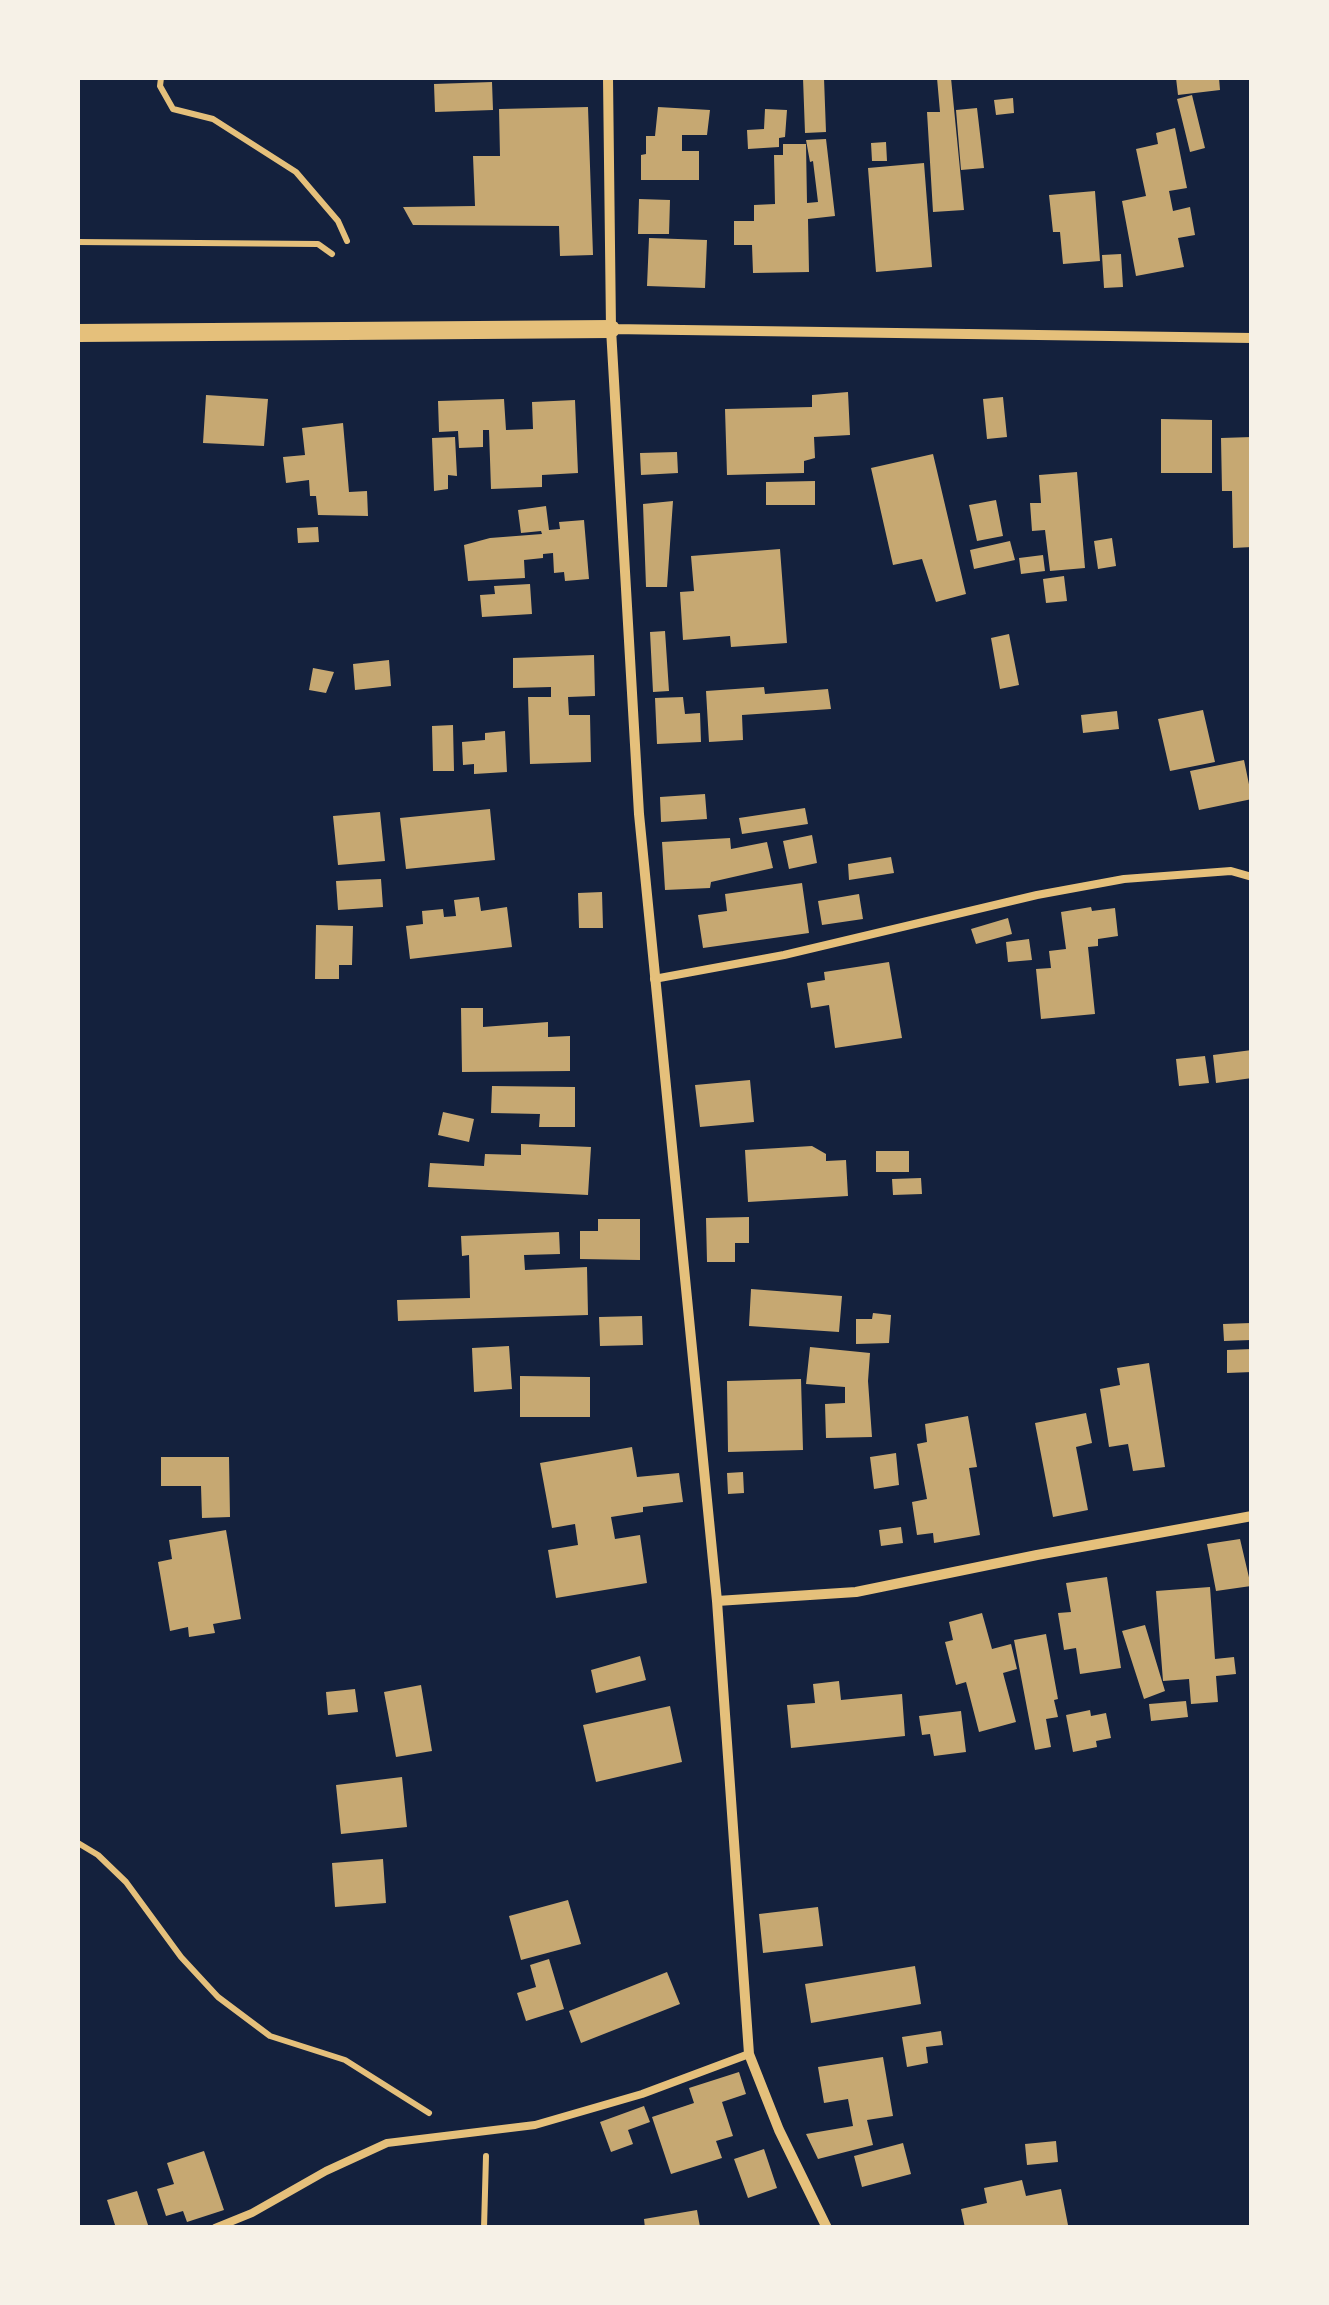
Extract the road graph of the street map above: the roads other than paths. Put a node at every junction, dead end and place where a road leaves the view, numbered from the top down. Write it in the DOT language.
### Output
graph roads {
  1 [pos="608,78"];
  2 [pos="612,329"];
  3 [pos="78,333"];
  4 [pos="1252,338"];
  5 [pos="1252,878"];
  6 [pos="654,979"];
  7 [pos="1252,1516"];
  8 [pos="717,1601"];
  9 [pos="749,2054"];
  10 [pos="215,2228"];
  11 [pos="827,2228"];
  1 -- 2 [label="street"];
  2 -- 3 [label="street"];
  2 -- 4 [label="street"];
  2 -- 6 [label="street"];
  5 -- 6 [label="lane"];
  6 -- 8 [label="street"];
  7 -- 8 [label="street"];
  8 -- 9 [label="street"];
  9 -- 10 [label="lane"];
  9 -- 11 [label="street"];
}
